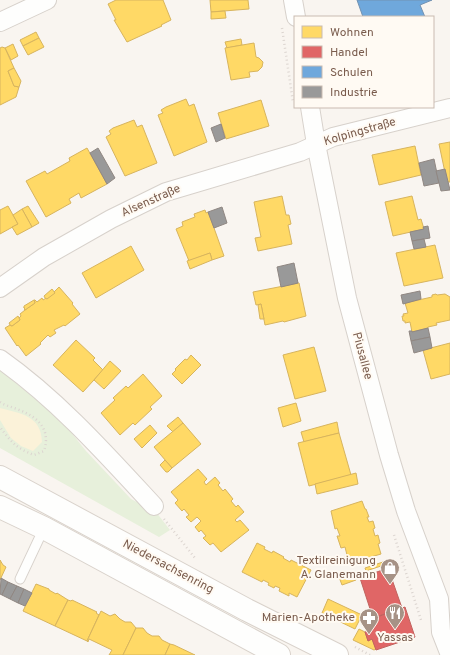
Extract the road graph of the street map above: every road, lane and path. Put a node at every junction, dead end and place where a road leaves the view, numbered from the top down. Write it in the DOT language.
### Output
graph roads {
  1 [pos="47,0"];
  2 [pos="293,0"];
  3 [pos="296,16"];
  4 [pos="0,22"];
  5 [pos="310,108"];
  6 [pos="450,108"];
  7 [pos="316,144"];
  8 [pos="0,288"];
  9 [pos="0,359"];
  10 [pos="0,402"];
  11 [pos="0,427"];
  12 [pos="0,478"];
  13 [pos="154,506"];
  14 [pos="0,507"];
  15 [pos="44,528"];
  16 [pos="199,564"];
  17 [pos="20,579"];
  18 [pos="439,599"];
  19 [pos="450,614"];
  20 [pos="279,655"];
  21 [pos="337,655"];
  22 [pos="450,655"];
  1 -- 4 [label="street"];
  2 -- 3 [label="street"];
  5 -- 7 [label="street, Piusallee"];
  6 -- 7 [label="street, Kolpingstraße"];
  7 -- 8 [label="street, Alsenstraße"];
  7 -- 18 [label="street, Piusallee"];
  9 -- 13 [label="street"];
  10 -- 11 [label="path"];
  12 -- 21 [label="main road, Niedersachsenring"];
  13 -- 16 [label="path"];
  14 -- 15 [label="main road, Niedersachsenring"];
  15 -- 17 [label="lane"];
  15 -- 20 [label="main road, Niedersachsenring"];
  18 -- 19 [label="street, Piusallee"];
  18 -- 22 [label="street, Piusallee"];
}
